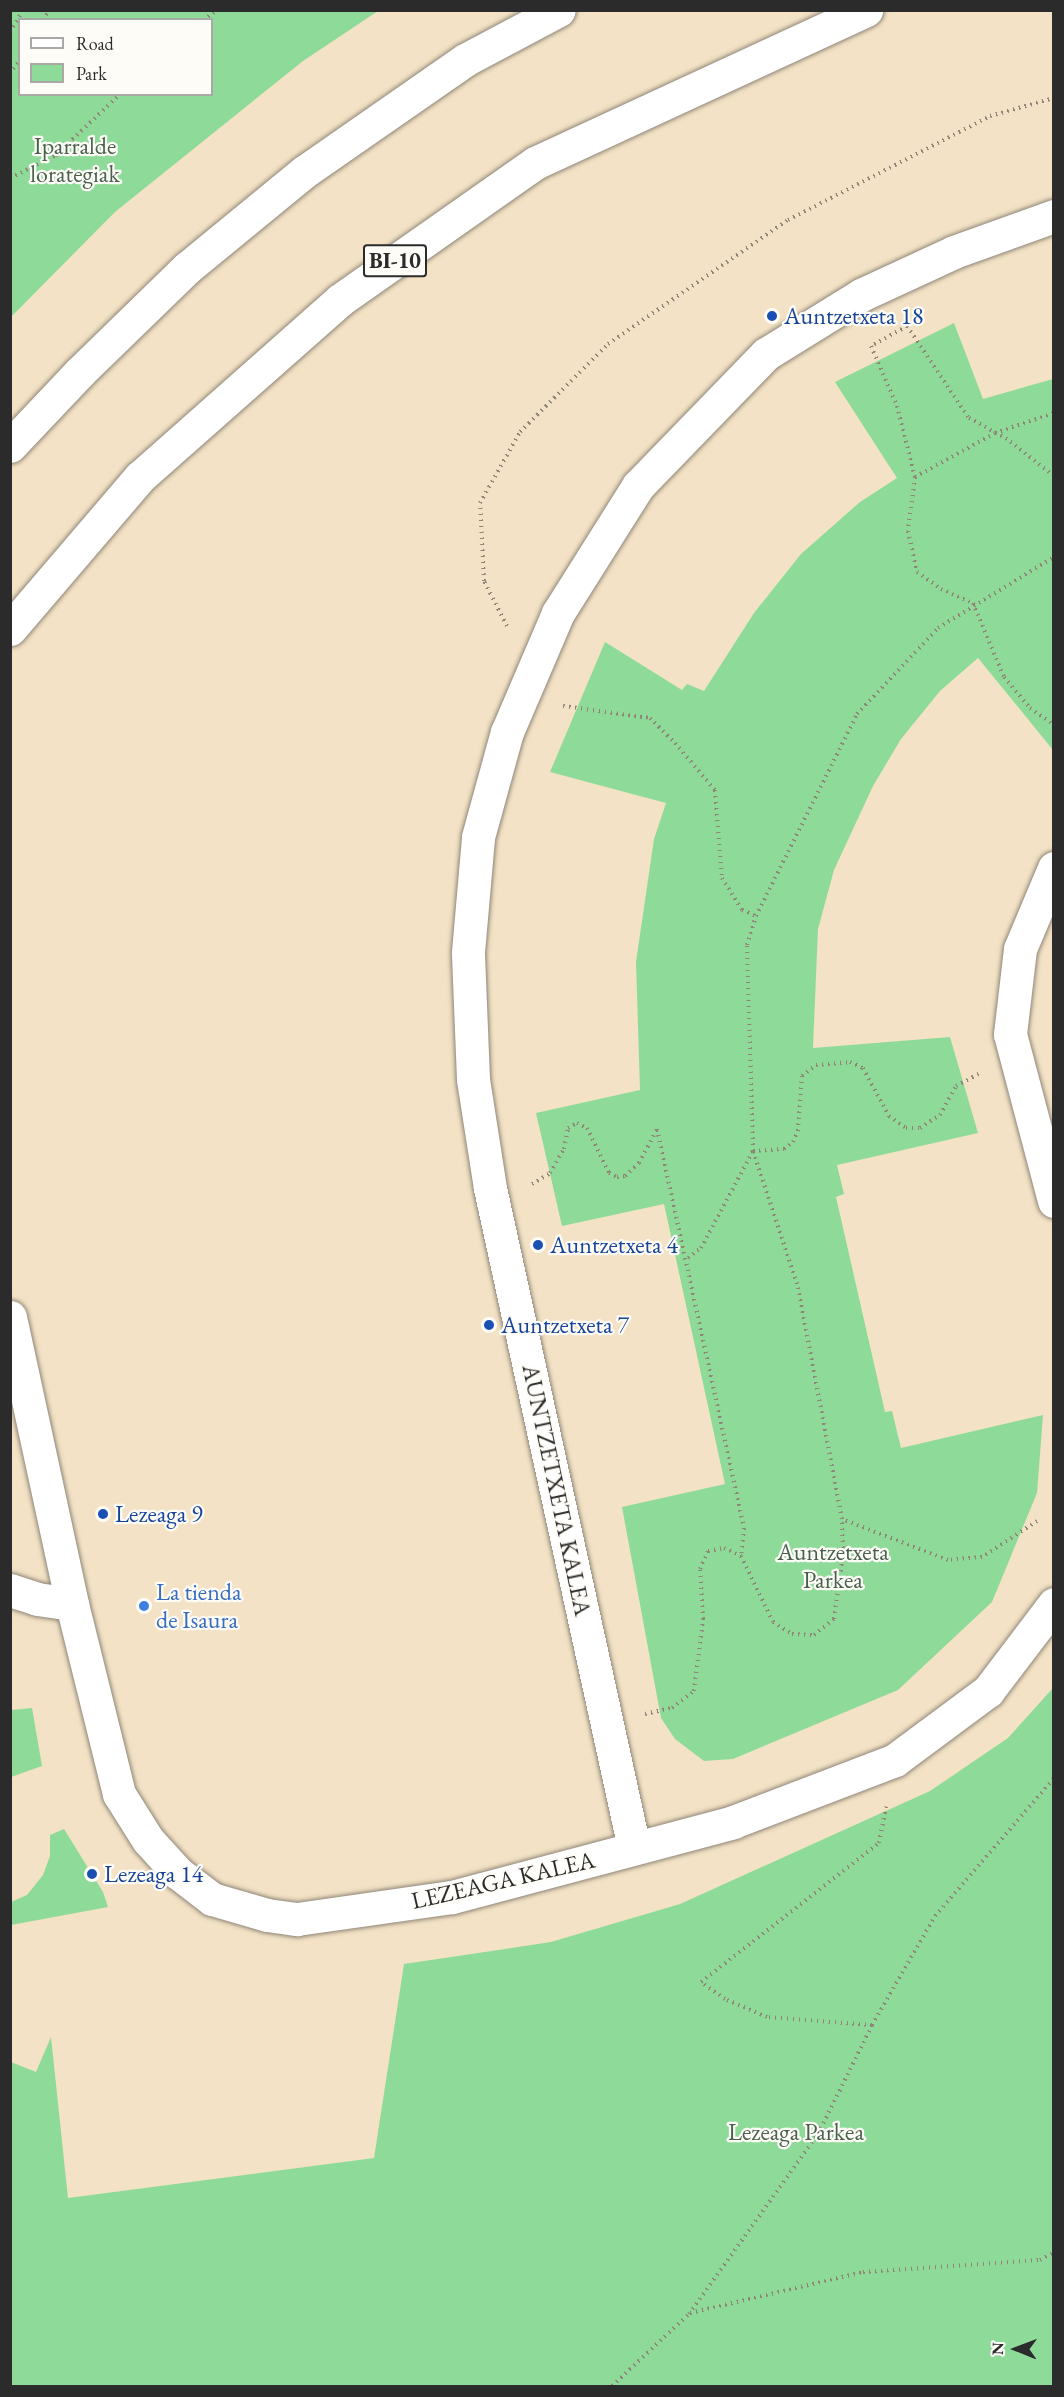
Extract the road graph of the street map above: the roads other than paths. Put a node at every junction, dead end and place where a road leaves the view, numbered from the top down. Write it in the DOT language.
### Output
graph roads {
  1 [pos="559,10"];
  2 [pos="866,10"];
  3 [pos="1053,216"];
  4 [pos="10,446"];
  5 [pos="10,629"];
  6 [pos="1053,868"];
  7 [pos="1053,1201"];
  8 [pos="10,1317"];
  9 [pos="10,1590"];
  10 [pos="72,1604"];
  11 [pos="1053,1604"];
  12 [pos="634,1848"];
  1 -- 4 [label="main road"];
  2 -- 5 [label="main road, BI-10"];
  3 -- 12 [label="main road, AUNTZETXETA KALEA"];
  6 -- 7 [label="main road"];
  8 -- 10 [label="main road, LEZEAGA KALEA"];
  9 -- 10 [label="main road"];
  10 -- 12 [label="main road, LEZEAGA KALEA"];
  11 -- 12 [label="main road, LEZEAGA KALEA"];
}
